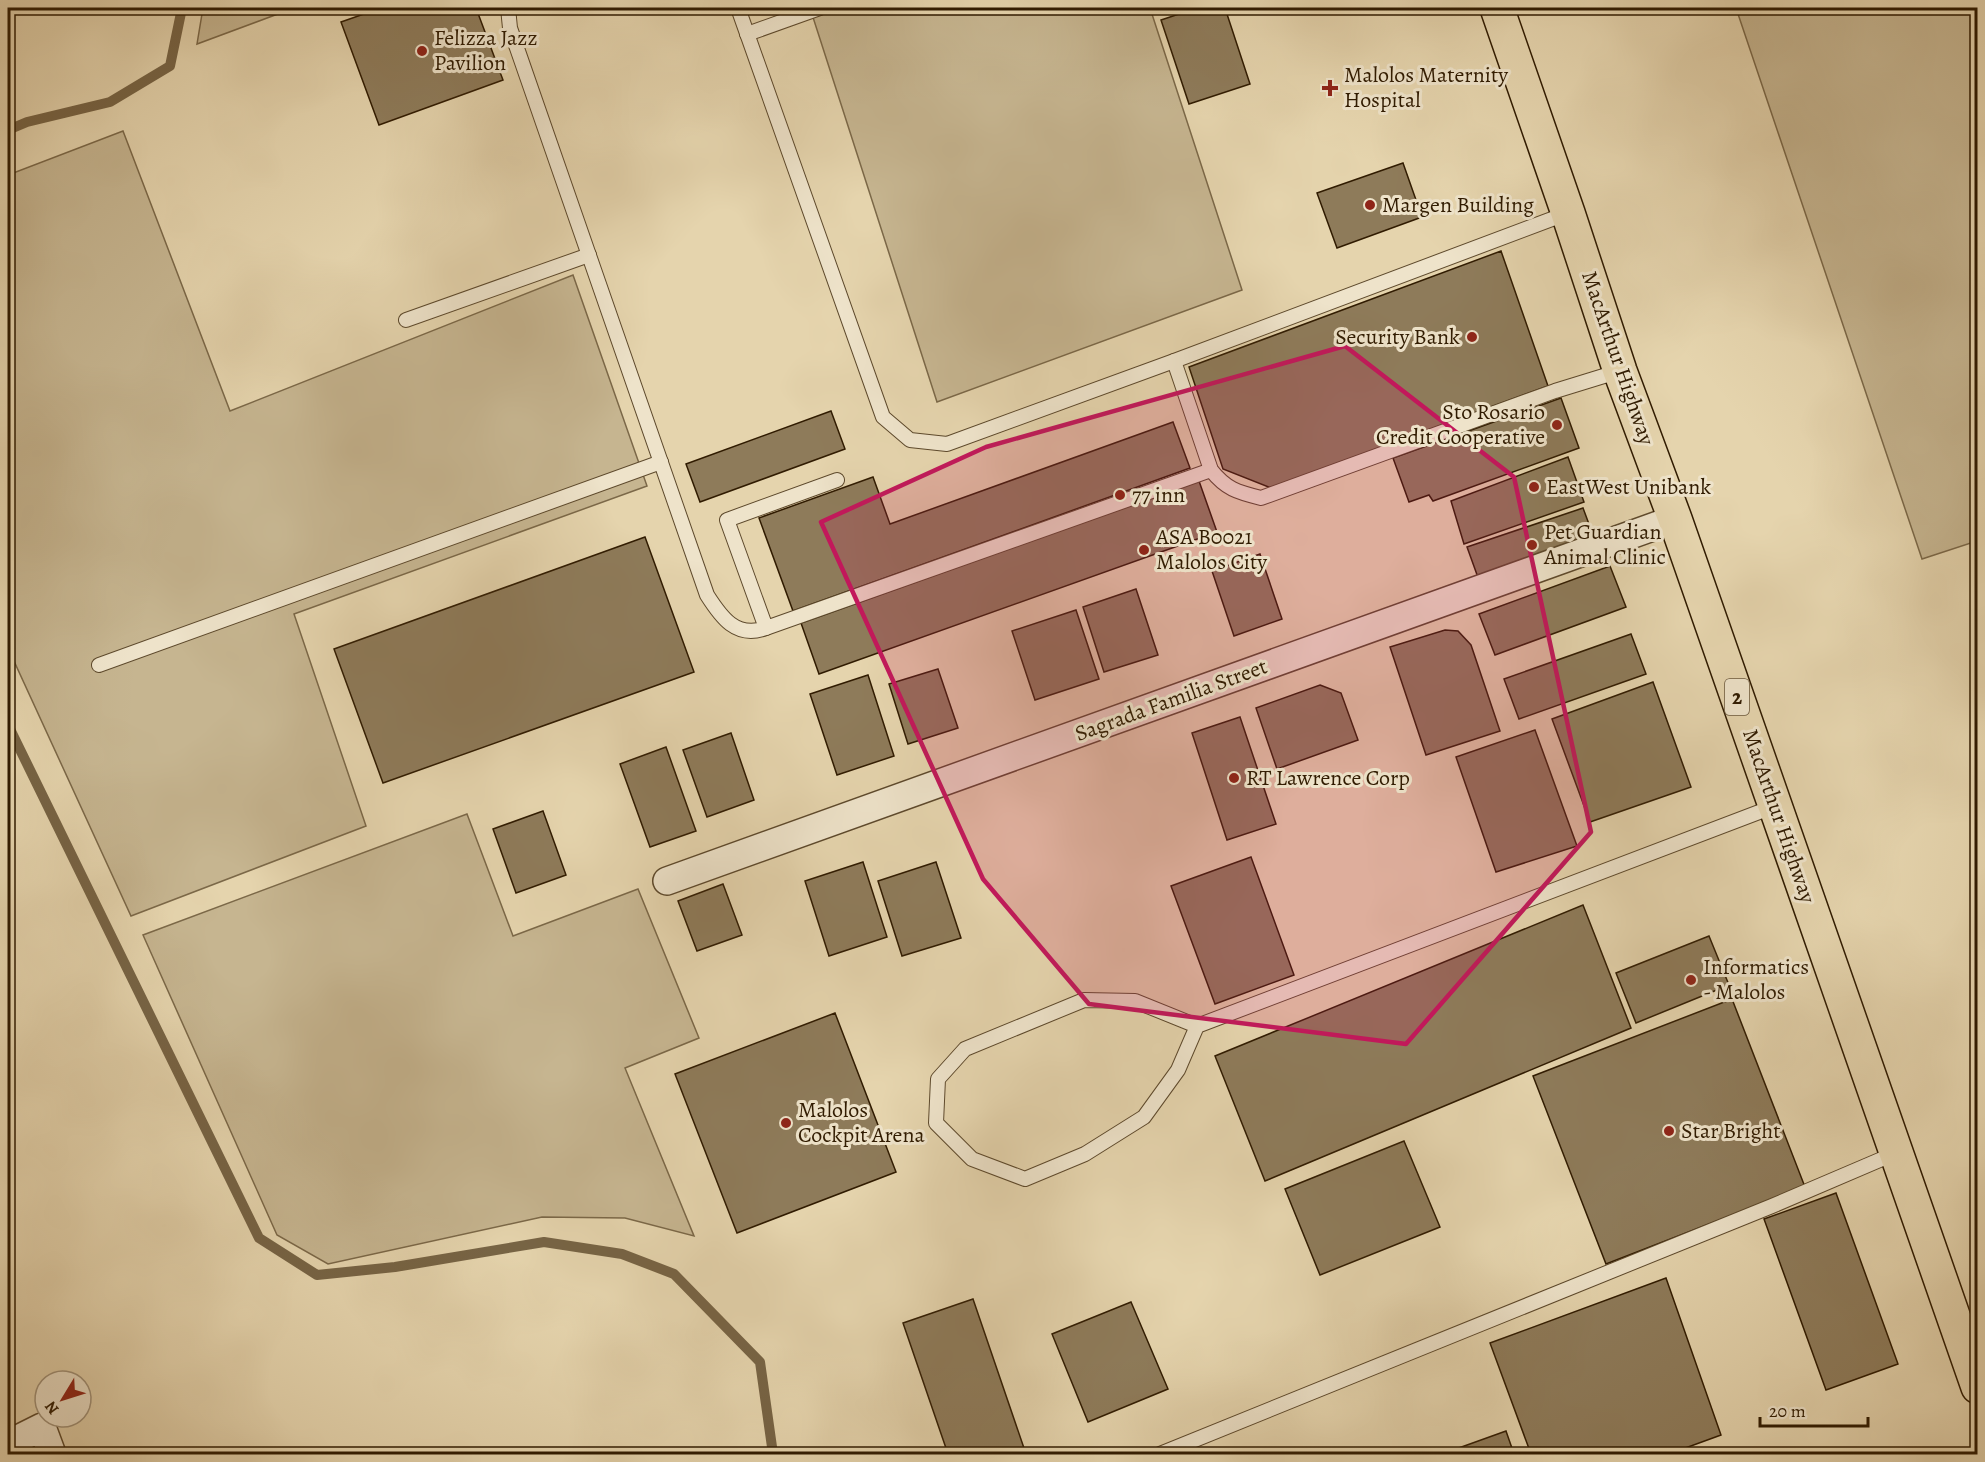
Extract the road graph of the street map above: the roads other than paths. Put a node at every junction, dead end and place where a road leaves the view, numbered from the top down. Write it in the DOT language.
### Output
graph roads {
  1 [pos="508,8"];
  2 [pos="738,8"];
  3 [pos="820,8"];
  4 [pos="1497,8"];
  5 [pos="747,34"];
  6 [pos="1569,213"];
  7 [pos="589,255"];
  8 [pos="406,320"];
  9 [pos="1174,361"];
  10 [pos="1620,371"];
  11 [pos="661,462"];
  12 [pos="1211,470"];
  13 [pos="837,480"];
  14 [pos="1675,519"];
  15 [pos="766,628"];
  16 [pos="99,665"];
  17 [pos="1775,806"];
  18 [pos="667,881"];
  19 [pos="1197,1026"];
  20 [pos="1896,1153"];
  21 [pos="1977,1387"];
  22 [pos="8,1444"];
  23 [pos="52,1455"];
  24 [pos="1160,1455"];
  1 -- 7 [label="lane"];
  2 -- 5 [label="lane"];
  3 -- 5 [label="lane"];
  4 -- 6 [label="highway, MacArthur Highway / 2"];
  5 -- 9 [label="lane"];
  6 -- 9 [label="lane"];
  6 -- 10 [label="highway, MacArthur Highway / 2"];
  7 -- 8 [label="lane"];
  7 -- 11 [label="lane"];
  9 -- 12 [label="lane"];
  10 -- 12 [label="lane"];
  10 -- 14 [label="highway, MacArthur Highway / 2"];
  11 -- 15 [label="lane"];
  11 -- 16 [label="lane"];
  12 -- 15 [label="lane"];
  13 -- 15 [label="lane"];
  14 -- 17 [label="highway, MacArthur Highway / 2"];
  14 -- 18 [label="street, Sagrada Familia Street"];
  17 -- 19 [label="lane"];
  17 -- 20 [label="highway, MacArthur Highway / 2"];
  19 -- 19 [label="lane"];
  20 -- 21 [label="highway, MacArthur Highway / 2"];
  20 -- 24 [label="lane"];
  22 -- 23 [label="street"];
}
